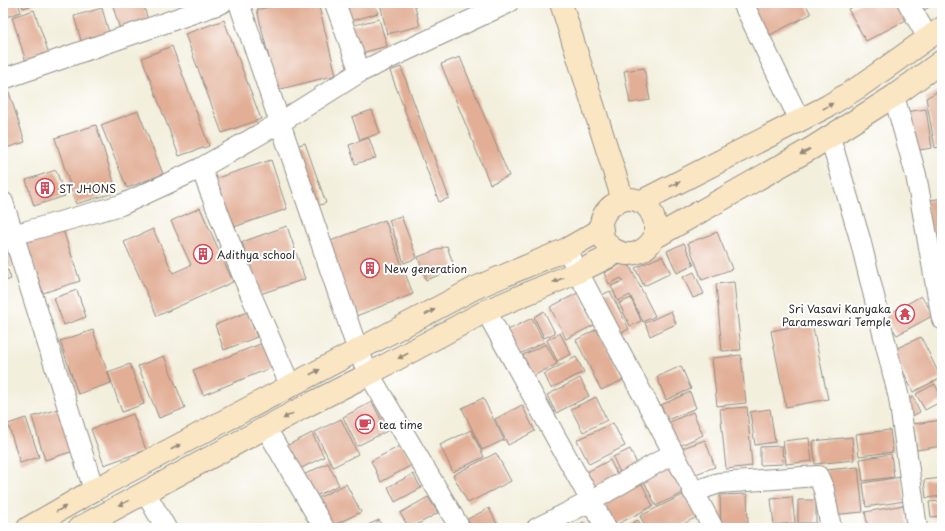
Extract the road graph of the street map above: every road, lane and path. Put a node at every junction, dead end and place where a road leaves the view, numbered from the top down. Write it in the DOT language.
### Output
graph roads {
  1 [pos="222,3"];
  2 [pos="239,3"];
  3 [pos="335,3"];
  4 [pos="508,3"];
  5 [pos="561,3"];
  6 [pos="743,3"];
  7 [pos="908,3"];
  8 [pos="935,33"];
  9 [pos="942,61"];
  10 [pos="360,72"];
  11 [pos="3,80"];
  12 [pos="894,96"];
  13 [pos="800,121"];
  14 [pos="281,122"];
  15 [pos="830,137"];
  16 [pos="201,168"];
  17 [pos="631,201"];
  18 [pos="3,202"];
  19 [pos="602,229"];
  20 [pos="13,235"];
  21 [pos="654,238"];
  22 [pos="567,248"];
  23 [pos="618,252"];
  24 [pos="578,272"];
  25 [pos="486,311"];
  26 [pos="942,319"];
  27 [pos="358,351"];
  28 [pos="369,374"];
  29 [pos="290,385"];
  30 [pos="266,428"];
  31 [pos="672,454"];
  32 [pos="94,490"];
  33 [pos="145,492"];
  34 [pos="693,492"];
  35 [pos="591,501"];
  36 [pos="28,528"];
  37 [pos="79,528"];
  38 [pos="166,528"];
  39 [pos="324,528"];
  40 [pos="460,528"];
  41 [pos="537,528"];
  42 [pos="606,528"];
  43 [pos="712,528"];
  44 [pos="831,528"];
  45 [pos="917,528"];
  1 -- 11 [label="street"];
  2 -- 14 [label="street"];
  3 -- 10 [label="street"];
  4 -- 10 [label="street"];
  5 -- 17 [label="main road"];
  6 -- 13 [label="street"];
  7 -- 8 [label="street"];
  13 -- 8 [label="main road, one-way"];
  9 -- 12 [label="main road"];
  10 -- 14 [label="street"];
  12 -- 15 [label="main road"];
  12 -- 26 [label="street"];
  17 -- 13 [label="main road, one-way"];
  14 -- 16 [label="street"];
  14 -- 27 [label="street"];
  15 -- 21 [label="main road, one-way"];
  15 -- 45 [label="street"];
  16 -- 20 [label="street"];
  16 -- 29 [label="street"];
  17 -- 19 [label="main road"];
  17 -- 21 [label="main road"];
  18 -- 20 [label="street"];
  19 -- 22 [label="main road"];
  19 -- 23 [label="main road"];
  20 -- 32 [label="street"];
  21 -- 23 [label="main road"];
  22 -- 24 [label="street"];
  27 -- 22 [label="main road, one-way"];
  23 -- 24 [label="main road"];
  24 -- 25 [label="main road, one-way"];
  24 -- 31 [label="street"];
  25 -- 28 [label="main road, one-way"];
  25 -- 35 [label="street"];
  27 -- 28 [label="street"];
  29 -- 27 [label="main road, one-way"];
  28 -- 30 [label="main road, one-way"];
  28 -- 40 [label="street"];
  32 -- 29 [label="main road, one-way"];
  30 -- 33 [label="main road"];
  30 -- 39 [label="street"];
  31 -- 34 [label="street"];
  31 -- 35 [label="street"];
  36 -- 32 [label="main road, one-way"];
  33 -- 37 [label="main road, one-way"];
  33 -- 38 [label="street"];
  34 -- 43 [label="street"];
  34 -- 44 [label="street"];
  35 -- 41 [label="street"];
  35 -- 42 [label="street"];
}
